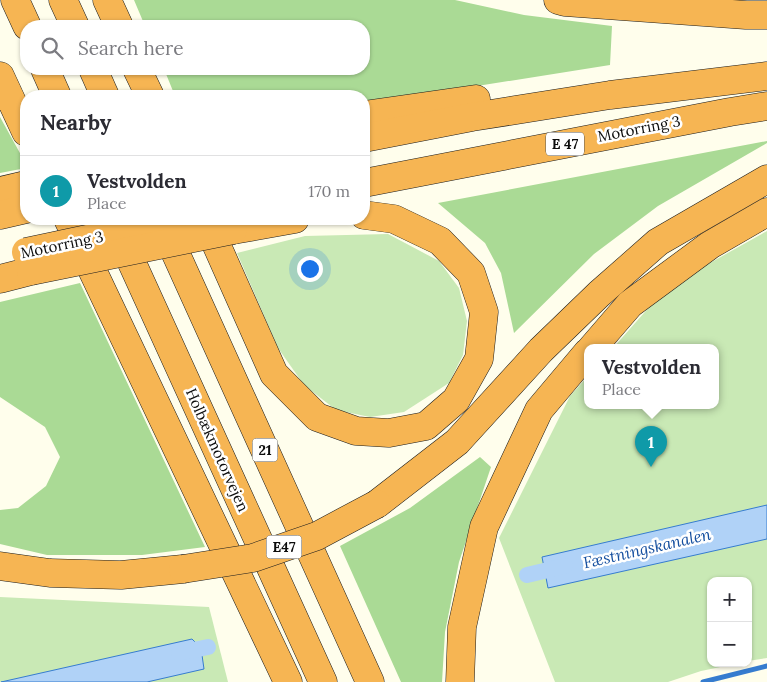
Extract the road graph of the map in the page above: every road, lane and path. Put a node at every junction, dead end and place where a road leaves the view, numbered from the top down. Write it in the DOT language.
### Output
graph roads {
  1 [pos="15,0"];
  2 [pos="64,0"];
  3 [pos="107,0"];
  4 [pos="558,0"];
  5 [pos="767,15"];
  6 [pos="24,20"];
  7 [pos="72,20"];
  8 [pos="116,20"];
  9 [pos="48,75"];
  10 [pos="96,75"];
  11 [pos="141,75"];
  12 [pos="0,76"];
  13 [pos="767,76"];
  14 [pos="54,90"];
  15 [pos="102,90"];
  16 [pos="147,90"];
  17 [pos="610,95"];
  18 [pos="767,106"];
  19 [pos="370,114"];
  20 [pos="20,119"];
  21 [pos="370,137"];
  22 [pos="767,179"];
  23 [pos="370,182"];
  24 [pos="20,192"];
  25 [pos="7,208"];
  26 [pos="767,212"];
  27 [pos="370,216"];
  28 [pos="71,225"];
  29 [pos="115,225"];
  30 [pos="161,225"];
  31 [pos="163,225"];
  32 [pos="208,225"];
  33 [pos="261,225"];
  34 [pos="0,259"];
  35 [pos="29,262"];
  36 [pos="0,279"];
  37 [pos="595,344"];
  38 [pos="584,358"];
  39 [pos="0,566"];
  40 [pos="288,682"];
  41 [pos="323,682"];
  42 [pos="370,682"];
  43 [pos="460,682"];
  1 -- 6 [label="highway"];
  2 -- 7 [label="highway"];
  3 -- 8 [label="highway"];
  4 -- 5 [label="highway"];
  9 -- 14 [label="highway"];
  10 -- 15 [label="highway"];
  11 -- 16 [label="highway"];
  12 -- 20 [label="highway"];
  13 -- 17 [label="highway"];
  17 -- 19 [label="highway"];
  17 -- 21 [label="highway"];
  18 -- 23 [label="highway, Motorring 3 / E 47"];
  22 -- 39 [label="highway, E47, bridge"];
  24 -- 25 [label="highway"];
  26 -- 37 [label="highway"];
  27 -- 32 [label="highway"];
  28 -- 40 [label="highway"];
  29 -- 41 [label="highway, Holbækmotorvejen"];
  30 -- 35 [label="highway, Motorring 3, bridge"];
  31 -- 42 [label="highway, 21"];
  33 -- 35 [label="highway, bridge"];
  34 -- 35 [label="highway, Motorring 3"];
  35 -- 36 [label="highway"];
  38 -- 43 [label="highway"];
}
